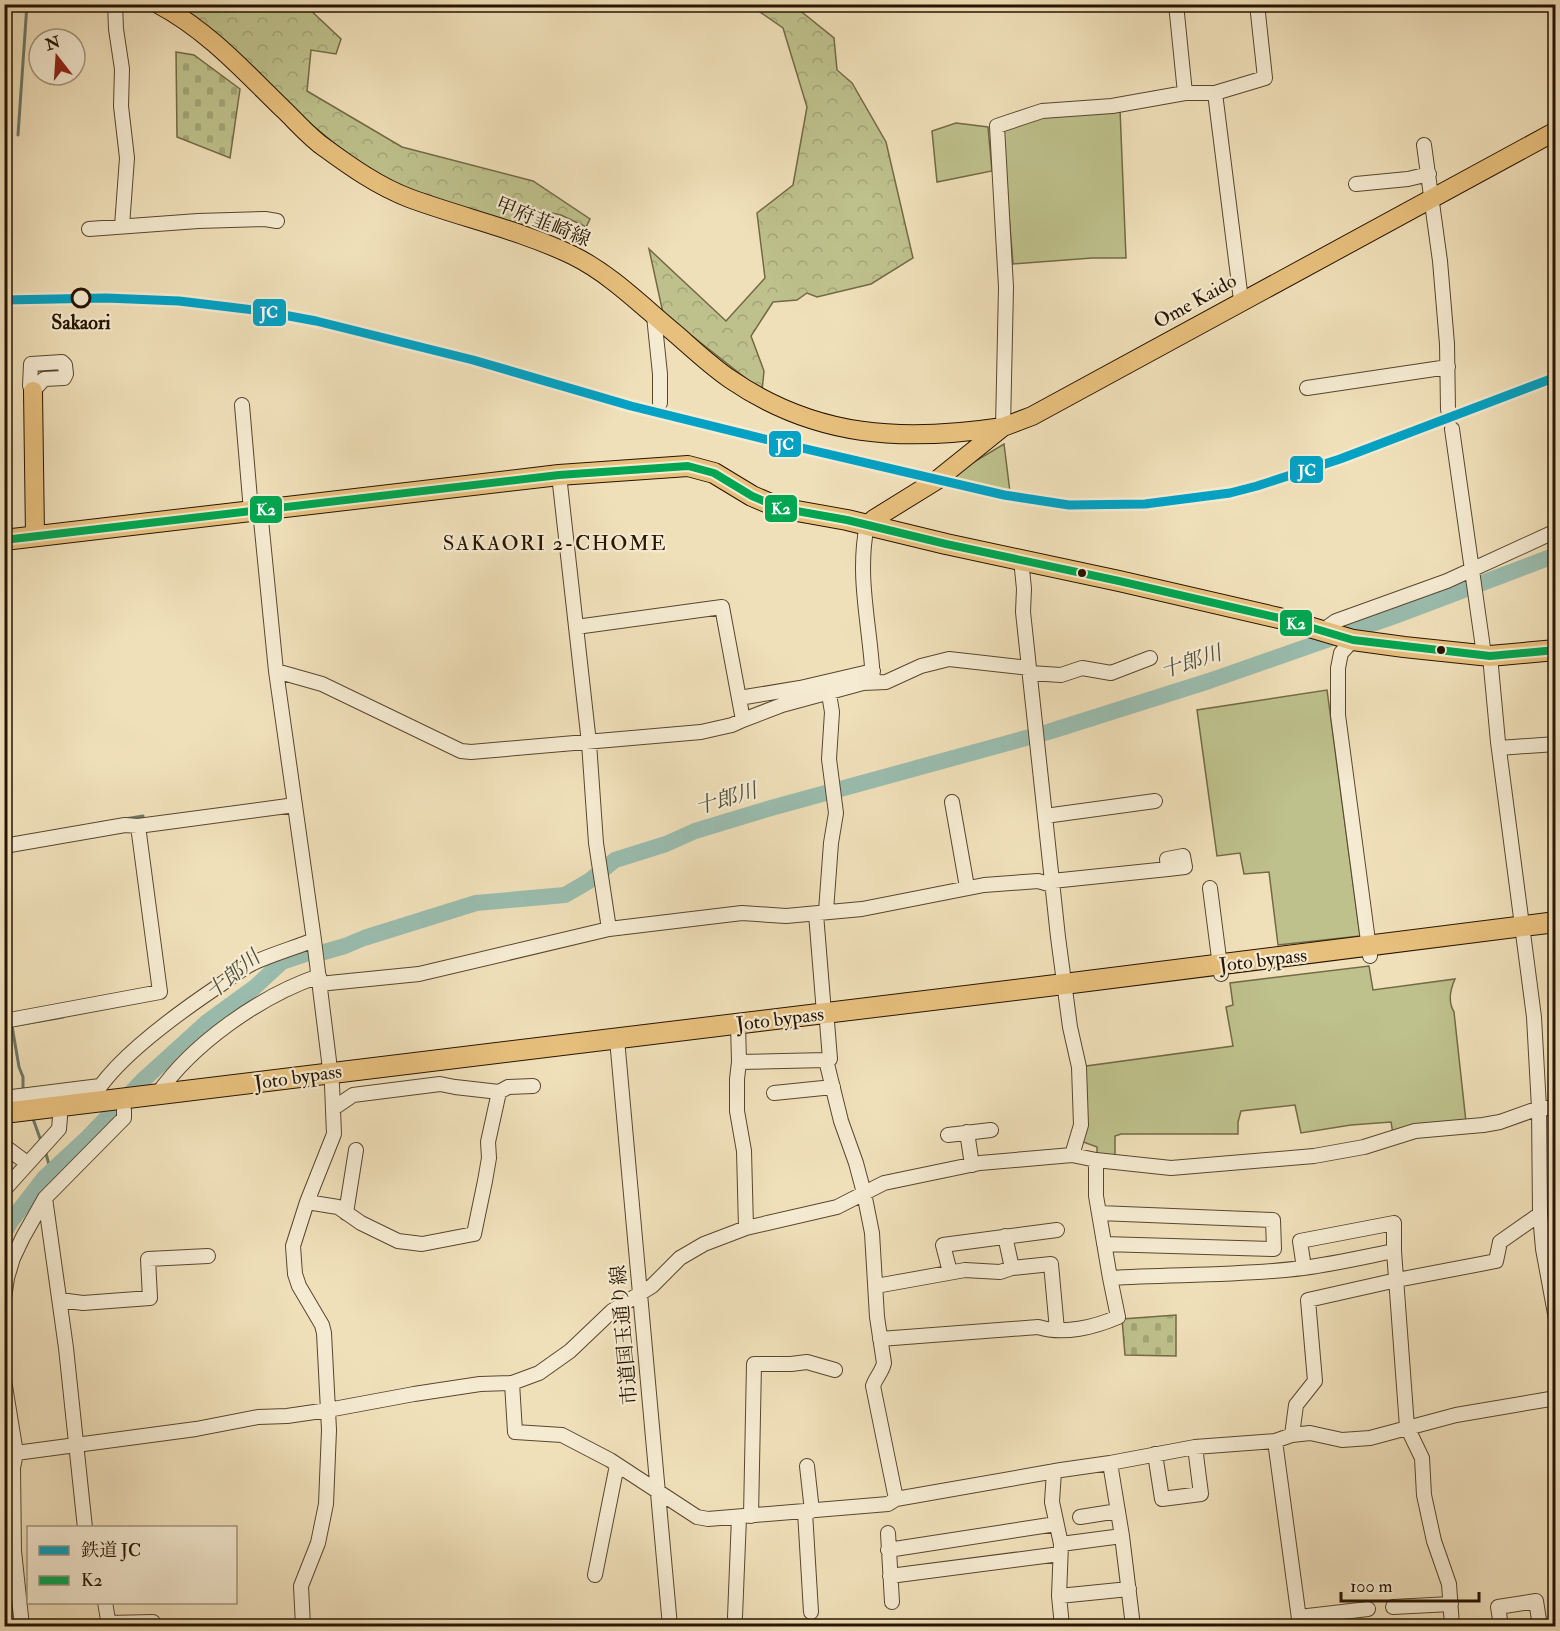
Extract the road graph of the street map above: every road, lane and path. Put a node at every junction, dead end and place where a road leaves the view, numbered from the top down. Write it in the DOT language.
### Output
graph roads {
  1 [pos="115,4"];
  2 [pos="158,4"];
  3 [pos="1176,4"];
  4 [pos="1257,4"];
  5 [pos="1185,93"];
  6 [pos="1215,93"];
  7 [pos="1556,131"];
  8 [pos="1424,145"];
  9 [pos="1429,174"];
  10 [pos="1356,184"];
  11 [pos="1431,199"];
  12 [pos="277,221"];
  13 [pos="122,226"];
  14 [pos="90,229"];
  15 [pos="1241,300"];
  16 [pos="654,316"];
  17 [pos="1448,367"];
  18 [pos="1307,388"];
  19 [pos="33,392"];
  20 [pos="660,403"];
  21 [pos="242,405"];
  22 [pos="1448,410"];
  23 [pos="1003,428"];
  24 [pos="1452,429"];
  25 [pos="559,475"];
  26 [pos="255,510"];
  27 [pos="867,525"];
  28 [pos="1556,531"];
  29 [pos="35,536"];
  30 [pos="4,540"];
  31 [pos="1021,560"];
  32 [pos="1472,570"];
  33 [pos="576,627"];
  34 [pos="1322,631"];
  35 [pos="1353,640"];
  36 [pos="1556,650"];
  37 [pos="1487,655"];
  38 [pos="1150,658"];
  39 [pos="1030,670"];
  40 [pos="276,671"];
  41 [pos="873,676"];
  42 [pos="829,693"];
  43 [pos="738,698"];
  44 [pos="743,720"];
  45 [pos="589,743"];
  46 [pos="1556,744"];
  47 [pos="1499,748"];
  48 [pos="1155,801"];
  49 [pos="952,802"];
  50 [pos="295,805"];
  51 [pos="1045,816"];
  52 [pos="138,826"];
  53 [pos="4,846"];
  54 [pos="1168,869"];
  55 [pos="1052,883"];
  56 [pos="967,887"];
  57 [pos="1210,888"];
  58 [pos="821,912"];
  59 [pos="1556,922"];
  60 [pos="609,929"];
  61 [pos="1524,932"];
  62 [pos="1556,934"];
  63 [pos="314,940"];
  64 [pos="1369,951"];
  65 [pos="1221,970"];
  66 [pos="319,977"];
  67 [pos="1065,989"];
  68 [pos="826,1018"];
  69 [pos="4,1021"];
  70 [pos="739,1029"];
  71 [pos="618,1044"];
  72 [pos="826,1060"];
  73 [pos="739,1062"];
  74 [pos="331,1078"];
  75 [pos="533,1086"];
  76 [pos="833,1087"];
  77 [pos="499,1092"];
  78 [pos="774,1093"];
  79 [pos="151,1096"];
  80 [pos="4,1098"];
  81 [pos="92,1101"];
  82 [pos="334,1108"];
  83 [pos="1539,1108"];
  84 [pos="1556,1108"];
  85 [pos="124,1110"];
  86 [pos="4,1113"];
  87 [pos="54,1119"];
  88 [pos="4,1124"];
  89 [pos="991,1130"];
  90 [pos="967,1132"];
  91 [pos="948,1135"];
  92 [pos="4,1146"];
  93 [pos="356,1150"];
  94 [pos="1072,1155"];
  95 [pos="30,1159"];
  96 [pos="1096,1160"];
  97 [pos="972,1165"];
  98 [pos="4,1190"];
  99 [pos="864,1193"];
  100 [pos="45,1198"];
  101 [pos="307,1202"];
  102 [pos="346,1213"];
  103 [pos="1099,1213"];
  104 [pos="1540,1214"];
  105 [pos="746,1228"];
  106 [pos="1057,1230"];
  107 [pos="1005,1236"];
  108 [pos="1104,1244"];
  109 [pos="1249,1248"];
  110 [pos="1394,1251"];
  111 [pos="208,1256"];
  112 [pos="1012,1268"];
  113 [pos="1304,1268"];
  114 [pos="950,1272"];
  115 [pos="1251,1272"];
  116 [pos="1110,1278"];
  117 [pos="1397,1280"];
  118 [pos="876,1286"];
  119 [pos="640,1293"];
  120 [pos="4,1298"];
  121 [pos="60,1300"];
  122 [pos="1556,1319"];
  123 [pos="1056,1330"];
  124 [pos="880,1339"];
  125 [pos="835,1370"];
  126 [pos="4,1380"];
  127 [pos="512,1383"];
  128 [pos="1556,1398"];
  129 [pos="328,1410"];
  130 [pos="1407,1427"];
  131 [pos="1292,1435"];
  132 [pos="1275,1441"];
  133 [pos="77,1445"];
  134 [pos="1195,1447"];
  135 [pos="16,1454"];
  136 [pos="1155,1454"];
  137 [pos="1110,1463"];
  138 [pos="617,1465"];
  139 [pos="807,1466"];
  140 [pos="1054,1471"];
  141 [pos="658,1491"];
  142 [pos="896,1499"];
  143 [pos="808,1511"];
  144 [pos="1118,1511"];
  145 [pos="745,1517"];
  146 [pos="1080,1517"];
  147 [pos="1056,1524"];
  148 [pos="85,1526"];
  149 [pos="888,1533"];
  150 [pos="1122,1536"];
  151 [pos="1060,1549"];
  152 [pos="888,1550"];
  153 [pos="595,1575"];
  154 [pos="890,1576"];
  155 [pos="1129,1589"];
  156 [pos="1059,1596"];
  157 [pos="892,1602"];
  158 [pos="105,1604"];
  159 [pos="1451,1604"];
  160 [pos="1393,1607"];
  161 [pos="1368,1609"];
  162 [pos="811,1612"];
  163 [pos="735,1617"];
  164 [pos="153,1622"];
  165 [pos="1300,1622"];
  166 [pos="108,1625"];
  167 [pos="22,1626"];
  168 [pos="303,1626"];
  169 [pos="670,1626"];
  170 [pos="1061,1626"];
  171 [pos="1133,1626"];
  172 [pos="1452,1626"];
  173 [pos="1501,1626"];
  174 [pos="1540,1626"];
  1 -- 13 [label="street"];
  2 -- 16 [label="main road, 甲府韮崎線"];
  3 -- 5 [label="street"];
  4 -- 6 [label="street"];
  5 -- 6 [label="street"];
  5 -- 23 [label="street"];
  6 -- 15 [label="street"];
  7 -- 11 [label="main road, Ome Kaido"];
  8 -- 9 [label="street"];
  9 -- 10 [label="street"];
  9 -- 11 [label="street"];
  11 -- 15 [label="main road, Ome Kaido"];
  11 -- 17 [label="street"];
  12 -- 13 [label="street"];
  13 -- 14 [label="street"];
  15 -- 23 [label="main road, Ome Kaido"];
  16 -- 20 [label="street"];
  16 -- 23 [label="main road, 甲府韮崎線"];
  17 -- 18 [label="street"];
  17 -- 22 [label="street"];
  19 -- 29 [label="main road"];
  21 -- 26 [label="street"];
  23 -- 27 [label="main road, Ome Kaido"];
  24 -- 32 [label="street"];
  25 -- 26 [label="highway"];
  25 -- 27 [label="highway"];
  25 -- 33 [label="street"];
  26 -- 29 [label="highway"];
  26 -- 40 [label="street"];
  27 -- 31 [label="highway"];
  27 -- 41 [label="street"];
  28 -- 32 [label="street"];
  29 -- 30 [label="highway"];
  31 -- 34 [label="highway"];
  31 -- 39 [label="street"];
  32 -- 34 [label="street"];
  32 -- 37 [label="street"];
  33 -- 43 [label="street"];
  33 -- 45 [label="street"];
  34 -- 35 [label="highway"];
  35 -- 37 [label="highway"];
  35 -- 64 [label="street"];
  36 -- 37 [label="highway"];
  37 -- 47 [label="street"];
  38 -- 39 [label="street"];
  39 -- 41 [label="street"];
  39 -- 51 [label="street"];
  40 -- 45 [label="street"];
  40 -- 50 [label="street"];
  41 -- 42 [label="street"];
  41 -- 43 [label="street"];
  42 -- 44 [label="street"];
  42 -- 58 [label="street"];
  43 -- 44 [label="street"];
  44 -- 45 [label="street"];
  45 -- 60 [label="street"];
  46 -- 47 [label="street"];
  47 -- 61 [label="street"];
  48 -- 51 [label="street"];
  49 -- 56 [label="street"];
  50 -- 52 [label="street"];
  50 -- 63 [label="street"];
  51 -- 55 [label="street"];
  52 -- 53 [label="street"];
  52 -- 69 [label="street"];
  54 -- 55 [label="street"];
  55 -- 56 [label="street"];
  55 -- 67 [label="street"];
  56 -- 58 [label="street"];
  57 -- 65 [label="street"];
  58 -- 60 [label="street"];
  58 -- 68 [label="street"];
  59 -- 61 [label="highway, Joto bypass"];
  60 -- 66 [label="street"];
  61 -- 62 [label="highway, Joto bypass"];
  61 -- 64 [label="highway, Joto bypass"];
  61 -- 83 [label="street"];
  63 -- 66 [label="street"];
  63 -- 81 [label="street"];
  64 -- 65 [label="highway, Joto bypass"];
  65 -- 67 [label="highway, Joto bypass"];
  66 -- 74 [label="street"];
  66 -- 79 [label="street"];
  67 -- 68 [label="highway, Joto bypass"];
  67 -- 94 [label="street"];
  68 -- 70 [label="highway, Joto bypass"];
  68 -- 72 [label="street"];
  70 -- 71 [label="highway, Joto bypass"];
  70 -- 73 [label="street"];
  71 -- 74 [label="highway, Joto bypass"];
  71 -- 119 [label="street, 市道国玉通り線"];
  72 -- 73 [label="street"];
  72 -- 76 [label="street"];
  73 -- 105 [label="street"];
  74 -- 79 [label="highway, Joto bypass"];
  74 -- 82 [label="street"];
  74 -- 85 [label="highway, Joto bypass"];
  75 -- 77 [label="street"];
  76 -- 78 [label="street"];
  76 -- 99 [label="street"];
  77 -- 82 [label="street"];
  77 -- 102 [label="street"];
  79 -- 81 [label="highway, Joto bypass"];
  80 -- 81 [label="street"];
  81 -- 85 [label="highway, Joto bypass"];
  81 -- 87 [label="highway, Joto bypass"];
  82 -- 101 [label="street"];
  83 -- 84 [label="street"];
  83 -- 96 [label="street"];
  83 -- 104 [label="street"];
  85 -- 100 [label="street"];
  86 -- 87 [label="highway, Joto bypass"];
  87 -- 88 [label="highway, Joto bypass"];
  87 -- 95 [label="street"];
  89 -- 90 [label="street"];
  90 -- 91 [label="street"];
  90 -- 97 [label="street"];
  92 -- 95 [label="street"];
  93 -- 102 [label="street"];
  94 -- 96 [label="street"];
  94 -- 97 [label="street"];
  95 -- 98 [label="street"];
  96 -- 103 [label="street"];
  97 -- 99 [label="street"];
  99 -- 105 [label="street"];
  99 -- 118 [label="street"];
  100 -- 120 [label="street"];
  100 -- 121 [label="street"];
  101 -- 102 [label="street"];
  101 -- 129 [label="street"];
  103 -- 108 [label="street"];
  103 -- 109 [label="street"];
  104 -- 117 [label="street"];
  104 -- 122 [label="street"];
  105 -- 119 [label="street"];
  106 -- 107 [label="street"];
  107 -- 112 [label="street"];
  107 -- 114 [label="street"];
  108 -- 109 [label="street"];
  108 -- 116 [label="street"];
  109 -- 115 [label="street"];
  110 -- 113 [label="street"];
  110 -- 113 [label="street"];
  110 -- 117 [label="street"];
  111 -- 121 [label="street"];
  112 -- 114 [label="street"];
  112 -- 123 [label="street"];
  113 -- 115 [label="street"];
  114 -- 118 [label="street"];
  115 -- 116 [label="street"];
  116 -- 123 [label="street"];
  117 -- 130 [label="street"];
  117 -- 131 [label="street"];
  118 -- 124 [label="street"];
  119 -- 127 [label="street"];
  119 -- 141 [label="street, 市道国玉通り線"];
  121 -- 133 [label="street"];
  123 -- 124 [label="street"];
  124 -- 142 [label="street"];
  125 -- 145 [label="street"];
  126 -- 135 [label="street"];
  127 -- 129 [label="street"];
  127 -- 138 [label="street"];
  128 -- 130 [label="street"];
  129 -- 133 [label="street"];
  129 -- 168 [label="street"];
  130 -- 131 [label="street"];
  130 -- 159 [label="street"];
  131 -- 132 [label="street"];
  132 -- 134 [label="street"];
  132 -- 165 [label="street"];
  133 -- 135 [label="street"];
  133 -- 148 [label="street"];
  134 -- 136 [label="street"];
  134 -- 136 [label="street"];
  135 -- 167 [label="street"];
  136 -- 137 [label="street"];
  137 -- 140 [label="street"];
  137 -- 144 [label="street"];
  138 -- 141 [label="street"];
  138 -- 153 [label="street"];
  139 -- 143 [label="street"];
  140 -- 142 [label="street"];
  140 -- 147 [label="street"];
  141 -- 145 [label="street"];
  141 -- 169 [label="street, 市道国玉通り線"];
  142 -- 143 [label="street"];
  143 -- 145 [label="street"];
  143 -- 162 [label="street"];
  144 -- 146 [label="street"];
  144 -- 150 [label="street"];
  145 -- 163 [label="street"];
  147 -- 151 [label="street"];
  147 -- 152 [label="street"];
  149 -- 152 [label="street"];
  150 -- 151 [label="street"];
  150 -- 155 [label="street"];
  151 -- 154 [label="street"];
  151 -- 156 [label="street"];
  152 -- 154 [label="street"];
  154 -- 157 [label="street"];
  155 -- 156 [label="street"];
  155 -- 171 [label="street"];
  156 -- 170 [label="street"];
  158 -- 166 [label="street"];
  159 -- 160 [label="street"];
  159 -- 172 [label="street"];
  161 -- 165 [label="street"];
  164 -- 166 [label="street"];
  173 -- 174 [label="street"];
}
